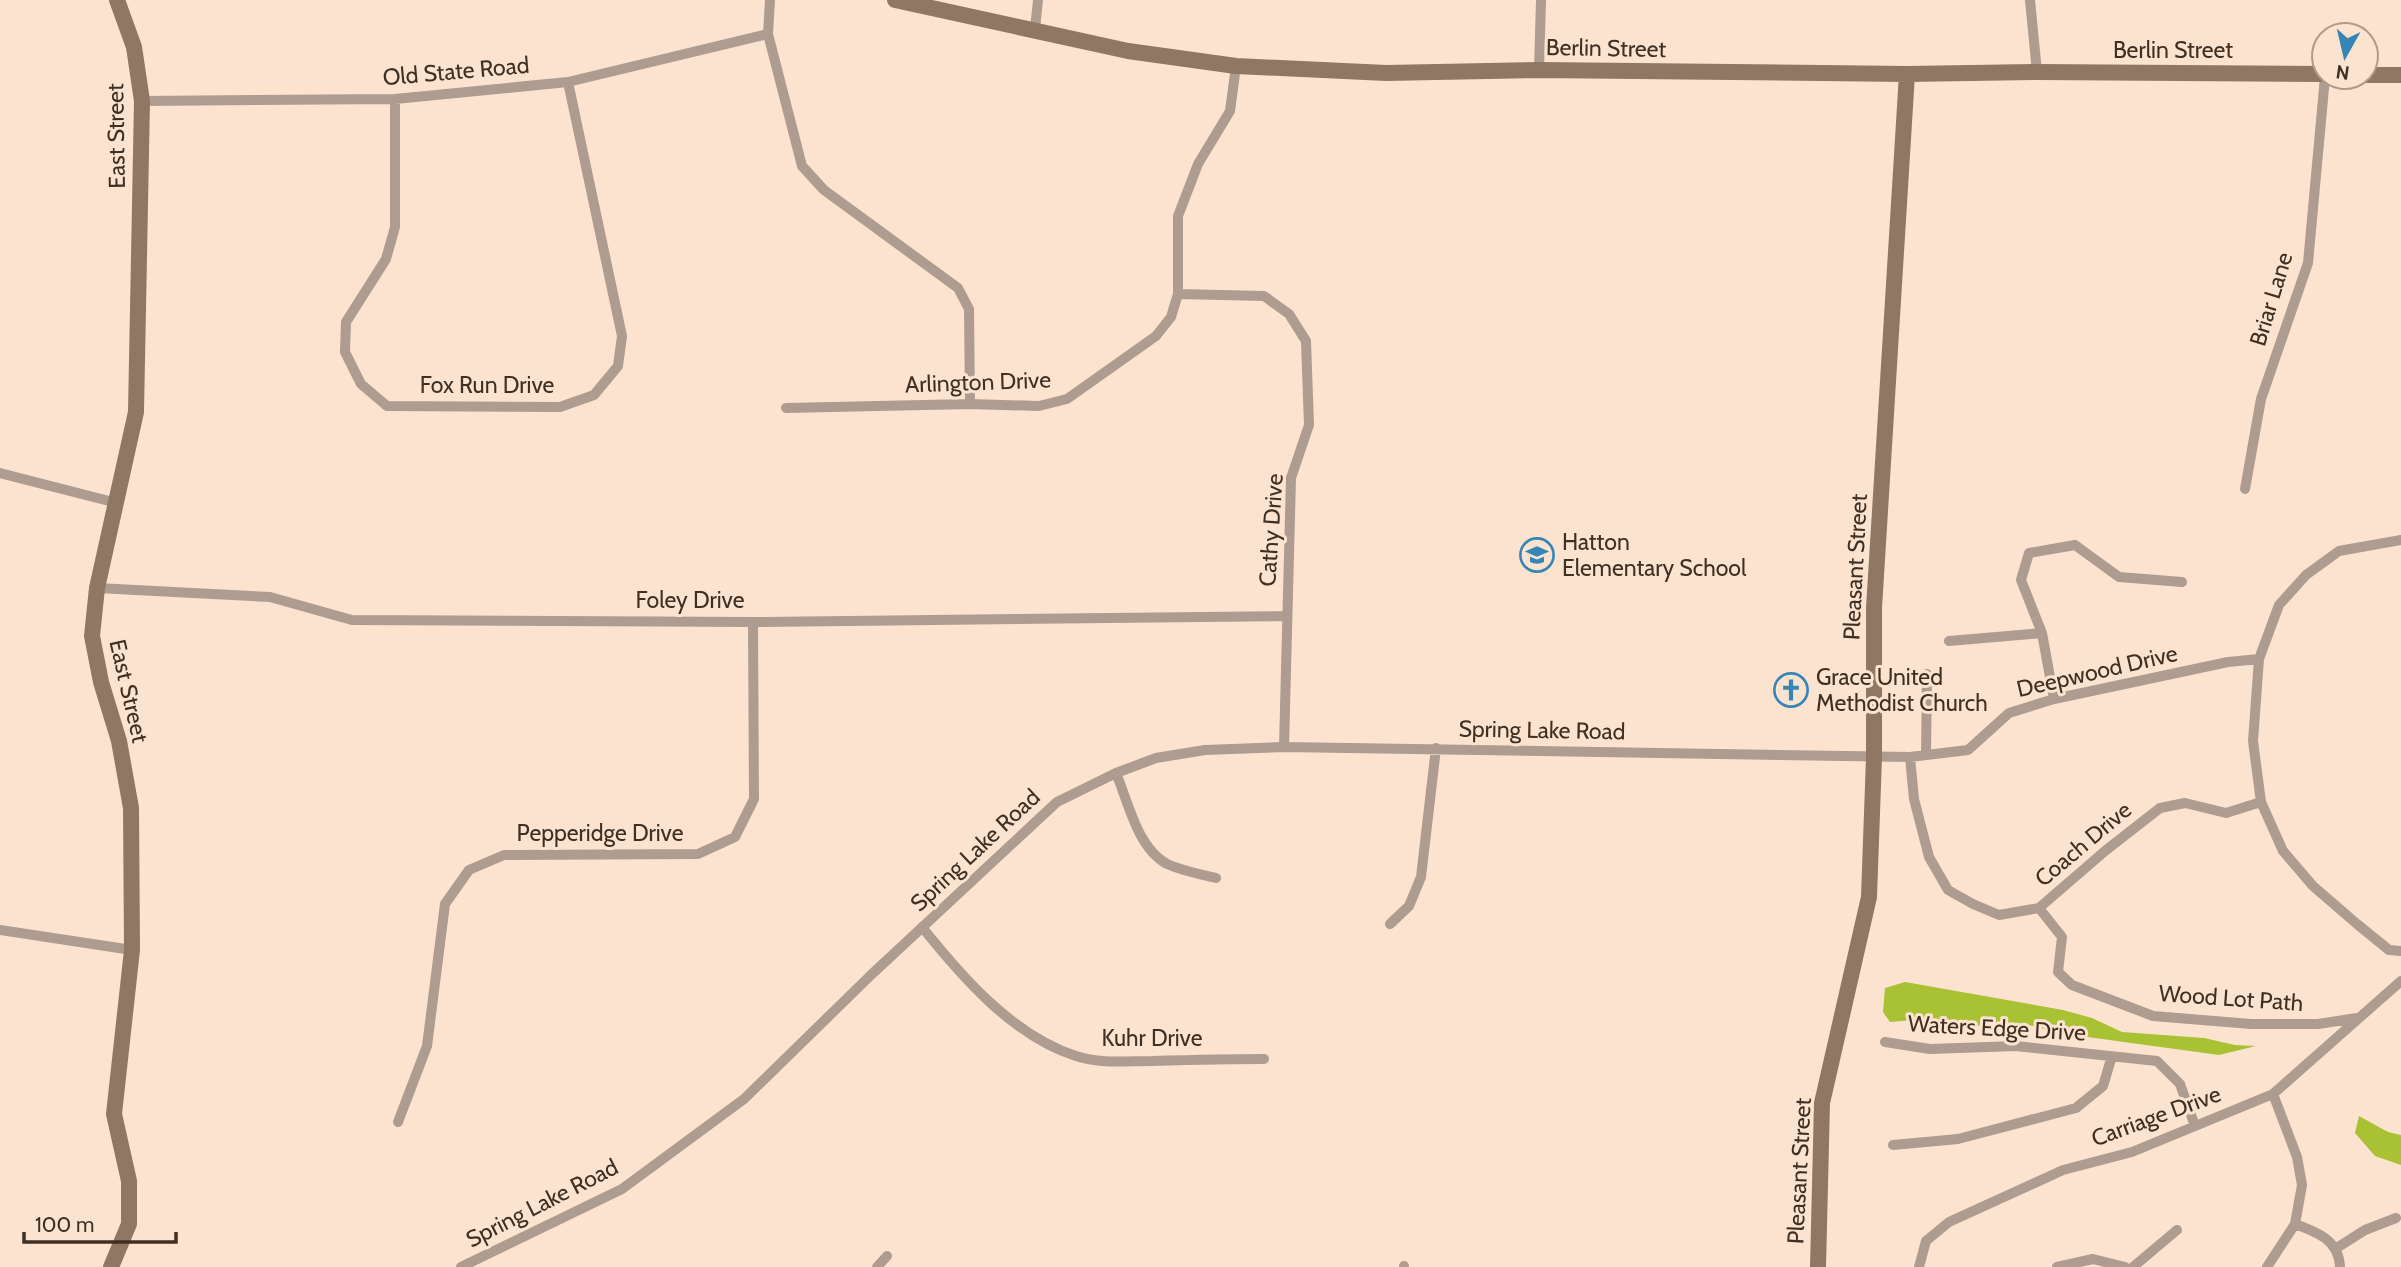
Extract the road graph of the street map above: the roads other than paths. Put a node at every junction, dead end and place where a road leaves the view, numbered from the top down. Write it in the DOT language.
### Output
graph roads {
  1 [pos="117,0"];
  2 [pos="770,0"];
  3 [pos="895,0"];
  4 [pos="1038,0"];
  5 [pos="1541,0"];
  6 [pos="2030,0"];
  7 [pos="1035,29"];
  8 [pos="768,34"];
  9 [pos="1236,66"];
  10 [pos="1539,70"];
  11 [pos="2037,72"];
  12 [pos="1907,74"];
  13 [pos="2380,75"];
  14 [pos="2401,75"];
  15 [pos="2310,76"];
  16 [pos="568,82"];
  17 [pos="2323,91"];
  18 [pos="395,100"];
  19 [pos="142,102"];
  20 [pos="1178,294"];
  21 [pos="970,404"];
  22 [pos="786,408"];
  23 [pos="0,473"];
  24 [pos="2245,489"];
  25 [pos="117,503"];
  26 [pos="2401,540"];
  27 [pos="2182,582"];
  28 [pos="97,588"];
  29 [pos="1287,616"];
  30 [pos="753,622"];
  31 [pos="2042,633"];
  32 [pos="1950,641"];
  33 [pos="2259,659"];
  34 [pos="1927,674"];
  35 [pos="2054,699"];
  36 [pos="1284,747"];
  37 [pos="1436,748"];
  38 [pos="1926,755"];
  39 [pos="1874,757"];
  40 [pos="1910,757"];
  41 [pos="1116,772"];
  42 [pos="2261,802"];
  43 [pos="1216,878"];
  44 [pos="2039,908"];
  45 [pos="1390,924"];
  46 [pos="922,928"];
  47 [pos="0,930"];
  48 [pos="132,950"];
  49 [pos="2401,951"];
  50 [pos="2401,981"];
  51 [pos="2357,1018"];
  52 [pos="1885,1042"];
  53 [pos="2112,1056"];
  54 [pos="1264,1059"];
  55 [pos="2273,1094"];
  56 [pos="398,1122"];
  57 [pos="2195,1126"];
  58 [pos="1892,1144"];
  59 [pos="2396,1218"];
  60 [pos="2295,1224"];
  61 [pos="2177,1230"];
  62 [pos="2335,1249"];
  63 [pos="887,1256"];
  64 [pos="111,1267"];
  65 [pos="461,1267"];
  66 [pos="877,1267"];
  67 [pos="1818,1267"];
  68 [pos="1919,1267"];
  69 [pos="2057,1267"];
  70 [pos="2125,1267"];
  71 [pos="2133,1267"];
  72 [pos="2267,1267"];
  73 [pos="2340,1267"];
  1 -- 19 [label="street, East Street"];
  2 -- 8 [label="street"];
  3 -- 7 [label="street, Berlin Street"];
  4 -- 7 [label="street"];
  5 -- 10 [label="street"];
  6 -- 11 [label="street"];
  7 -- 9 [label="street, Berlin Street"];
  8 -- 16 [label="street, Old State Road"];
  8 -- 21 [label="street"];
  9 -- 10 [label="street, Berlin Street"];
  9 -- 20 [label="street, Arlington Drive"];
  10 -- 12 [label="street, Berlin Street"];
  11 -- 12 [label="street, Berlin Street"];
  11 -- 15 [label="street, Berlin Street"];
  12 -- 39 [label="street, Pleasant Street"];
  13 -- 14 [label="street"];
  16 -- 18 [label="street, Old State Road"];
  16 -- 18 [label="street, Fox Run Drive"];
  17 -- 24 [label="street, Briar Lane"];
  18 -- 19 [label="street, Old State Road"];
  19 -- 25 [label="street, East Street"];
  20 -- 21 [label="street, Arlington Drive"];
  20 -- 29 [label="street, Cathy Drive"];
  21 -- 22 [label="street, Arlington Drive"];
  23 -- 25 [label="street"];
  25 -- 28 [label="street, East Street"];
  26 -- 33 [label="street"];
  27 -- 31 [label="street"];
  28 -- 30 [label="street, Foley Drive"];
  28 -- 48 [label="street, East Street"];
  29 -- 30 [label="street, Foley Drive"];
  29 -- 36 [label="street, Cathy Drive"];
  30 -- 56 [label="street, Pepperidge Drive"];
  31 -- 32 [label="street"];
  31 -- 35 [label="street"];
  33 -- 35 [label="street, Deepwood Drive"];
  33 -- 42 [label="street"];
  34 -- 38 [label="street"];
  35 -- 38 [label="street, Deepwood Drive"];
  36 -- 37 [label="street, Spring Lake Road"];
  36 -- 41 [label="street, Spring Lake Road"];
  37 -- 39 [label="street, Spring Lake Road"];
  37 -- 45 [label="street"];
  38 -- 40 [label="street, Deepwood Drive"];
  39 -- 40 [label="street, Deepwood Drive"];
  39 -- 67 [label="street, Pleasant Street"];
  40 -- 44 [label="street, Coach Drive"];
  41 -- 43 [label="street"];
  41 -- 46 [label="street, Spring Lake Road"];
  42 -- 44 [label="street, Coach Drive"];
  42 -- 49 [label="street"];
  44 -- 51 [label="street, Wood Lot Path"];
  46 -- 54 [label="street, Kuhr Drive"];
  46 -- 65 [label="street, Spring Lake Road"];
  47 -- 48 [label="street"];
  48 -- 64 [label="street, East Street"];
  50 -- 51 [label="street, Carriage Drive"];
  51 -- 55 [label="street, Carriage Drive"];
  52 -- 53 [label="street, Waters Edge Drive"];
  53 -- 57 [label="street, Waters Edge Drive"];
  53 -- 58 [label="street"];
  55 -- 57 [label="street, Carriage Drive"];
  55 -- 60 [label="street"];
  57 -- 68 [label="street, Carriage Drive"];
  59 -- 62 [label="street"];
  60 -- 62 [label="street"];
  60 -- 72 [label="street"];
  61 -- 71 [label="street"];
  62 -- 73 [label="street"];
  63 -- 66 [label="street"];
  69 -- 70 [label="street"];
}
